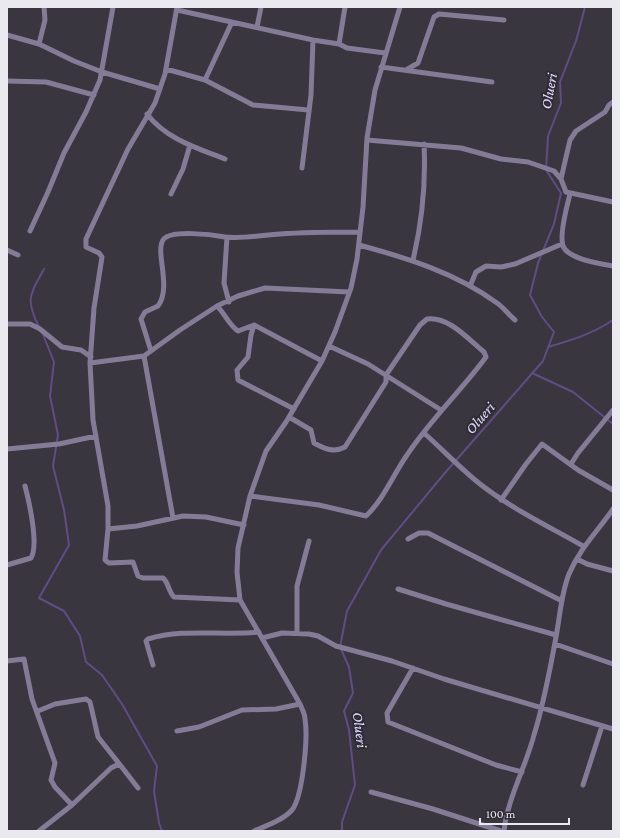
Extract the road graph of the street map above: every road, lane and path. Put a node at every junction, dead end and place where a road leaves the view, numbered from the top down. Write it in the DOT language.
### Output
graph roads {
  1 [pos="44,7"];
  2 [pos="113,7"];
  3 [pos="261,7"];
  4 [pos="344,7"];
  5 [pos="400,7"];
  6 [pos="177,8"];
  7 [pos="504,20"];
  8 [pos="232,22"];
  9 [pos="258,27"];
  10 [pos="7,35"];
  11 [pos="313,40"];
  12 [pos="39,44"];
  13 [pos="339,44"];
  14 [pos="385,53"];
  15 [pos="381,66"];
  16 [pos="166,69"];
  17 [pos="406,70"];
  18 [pos="102,72"];
  19 [pos="205,80"];
  20 [pos="7,81"];
  21 [pos="492,82"];
  22 [pos="160,89"];
  23 [pos="94,95"];
  24 [pos="613,102"];
  25 [pos="308,110"];
  26 [pos="147,114"];
  27 [pos="367,140"];
  28 [pos="424,144"];
  29 [pos="190,145"];
  30 [pos="224,159"];
  31 [pos="302,168"];
  32 [pos="561,179"];
  33 [pos="171,194"];
  34 [pos="570,194"];
  35 [pos="613,202"];
  36 [pos="30,231"];
  37 [pos="360,232"];
  38 [pos="227,237"];
  39 [pos="562,244"];
  40 [pos="359,245"];
  41 [pos="7,250"];
  42 [pos="18,255"];
  43 [pos="413,260"];
  44 [pos="613,266"];
  45 [pos="470,286"];
  46 [pos="349,292"];
  47 [pos="229,302"];
  48 [pos="218,306"];
  49 [pos="515,320"];
  50 [pos="7,324"];
  51 [pos="254,325"];
  52 [pos="329,346"];
  53 [pos="151,351"];
  54 [pos="144,356"];
  55 [pos="91,360"];
  56 [pos="322,361"];
  57 [pos="386,375"];
  58 [pos="294,409"];
  59 [pos="441,410"];
  60 [pos="613,410"];
  61 [pos="289,417"];
  62 [pos="424,433"];
  63 [pos="96,436"];
  64 [pos="7,449"];
  65 [pos="571,464"];
  66 [pos="25,486"];
  67 [pos="613,490"];
  68 [pos="250,496"];
  69 [pos="501,500"];
  70 [pos="613,509"];
  71 [pos="173,518"];
  72 [pos="244,524"];
  73 [pos="108,529"];
  74 [pos="408,539"];
  75 [pos="310,540"];
  76 [pos="583,546"];
  77 [pos="577,558"];
  78 [pos="7,565"];
  79 [pos="613,571"];
  80 [pos="398,588"];
  81 [pos="240,600"];
  82 [pos="562,601"];
  83 [pos="259,632"];
  84 [pos="297,632"];
  85 [pos="556,635"];
  86 [pos="262,638"];
  87 [pos="555,644"];
  88 [pos="7,661"];
  89 [pos="153,664"];
  90 [pos="613,664"];
  91 [pos="413,668"];
  92 [pos="300,704"];
  93 [pos="541,708"];
  94 [pos="38,711"];
  95 [pos="602,726"];
  96 [pos="613,729"];
  97 [pos="177,731"];
  98 [pos="121,766"];
  99 [pos="522,772"];
  100 [pos="584,785"];
  101 [pos="138,788"];
  102 [pos="371,792"];
  103 [pos="72,805"];
  104 [pos="39,831"];
  105 [pos="254,831"];
  106 [pos="502,831"];
  1 -- 12 [label="street"];
  2 -- 18 [label="street"];
  3 -- 9 [label="street"];
  4 -- 13 [label="street"];
  5 -- 14 [label="street"];
  6 -- 8 [label="street"];
  6 -- 16 [label="street"];
  7 -- 17 [label="street"];
  8 -- 9 [label="street"];
  8 -- 19 [label="street"];
  9 -- 11 [label="street"];
  10 -- 12 [label="street"];
  11 -- 13 [label="street"];
  11 -- 25 [label="street"];
  12 -- 18 [label="street"];
  13 -- 14 [label="street"];
  14 -- 15 [label="street"];
  15 -- 17 [label="street"];
  15 -- 27 [label="street"];
  16 -- 19 [label="street"];
  16 -- 22 [label="street"];
  17 -- 21 [label="street"];
  18 -- 22 [label="street"];
  18 -- 23 [label="street"];
  19 -- 25 [label="street"];
  20 -- 23 [label="street"];
  22 -- 26 [label="street"];
  23 -- 36 [label="street"];
  24 -- 32 [label="street"];
  25 -- 31 [label="street"];
  26 -- 29 [label="street"];
  26 -- 55 [label="street"];
  27 -- 28 [label="street"];
  27 -- 37 [label="street"];
  28 -- 32 [label="street"];
  28 -- 43 [label="street"];
  29 -- 30 [label="street"];
  29 -- 33 [label="street"];
  32 -- 34 [label="street"];
  34 -- 35 [label="street"];
  34 -- 39 [label="street"];
  37 -- 38 [label="street"];
  37 -- 40 [label="street"];
  38 -- 47 [label="street"];
  38 -- 53 [label="street"];
  39 -- 44 [label="street"];
  39 -- 45 [label="street"];
  40 -- 43 [label="street"];
  40 -- 46 [label="street"];
  41 -- 42 [label="street"];
  43 -- 45 [label="street"];
  45 -- 49 [label="street"];
  46 -- 47 [label="street"];
  46 -- 52 [label="street"];
  47 -- 48 [label="street"];
  48 -- 51 [label="street"];
  48 -- 53 [label="street"];
  50 -- 55 [label="street"];
  51 -- 56 [label="street"];
  51 -- 58 [label="street"];
  52 -- 56 [label="street"];
  52 -- 57 [label="street"];
  53 -- 54 [label="street"];
  54 -- 55 [label="street"];
  54 -- 71 [label="street"];
  55 -- 63 [label="street"];
  56 -- 58 [label="street"];
  57 -- 59 [label="street"];
  57 -- 59 [label="street"];
  57 -- 61 [label="street"];
  58 -- 61 [label="street"];
  59 -- 62 [label="street"];
  60 -- 65 [label="street"];
  61 -- 68 [label="street"];
  62 -- 68 [label="street"];
  62 -- 69 [label="street"];
  63 -- 64 [label="street"];
  63 -- 73 [label="street"];
  65 -- 67 [label="street"];
  65 -- 69 [label="street"];
  66 -- 78 [label="street"];
  68 -- 72 [label="street"];
  69 -- 76 [label="street"];
  70 -- 76 [label="street"];
  71 -- 72 [label="street"];
  71 -- 73 [label="street"];
  72 -- 81 [label="street"];
  73 -- 81 [label="street"];
  74 -- 82 [label="street"];
  75 -- 84 [label="street"];
  76 -- 77 [label="street"];
  77 -- 79 [label="street"];
  77 -- 82 [label="street"];
  80 -- 85 [label="street"];
  81 -- 83 [label="street"];
  82 -- 85 [label="street"];
  83 -- 86 [label="street"];
  83 -- 89 [label="street"];
  84 -- 86 [label="street"];
  84 -- 91 [label="street"];
  85 -- 87 [label="street"];
  86 -- 92 [label="street"];
  87 -- 90 [label="street"];
  87 -- 93 [label="street"];
  88 -- 94 [label="street"];
  91 -- 93 [label="street"];
  91 -- 99 [label="street"];
  92 -- 97 [label="street"];
  92 -- 105 [label="street"];
  93 -- 95 [label="street"];
  93 -- 99 [label="street"];
  94 -- 98 [label="street"];
  94 -- 103 [label="street"];
  95 -- 96 [label="street"];
  95 -- 100 [label="street"];
  98 -- 101 [label="street"];
  98 -- 103 [label="street"];
  99 -- 106 [label="street"];
  102 -- 106 [label="street"];
  103 -- 104 [label="street"];
}
